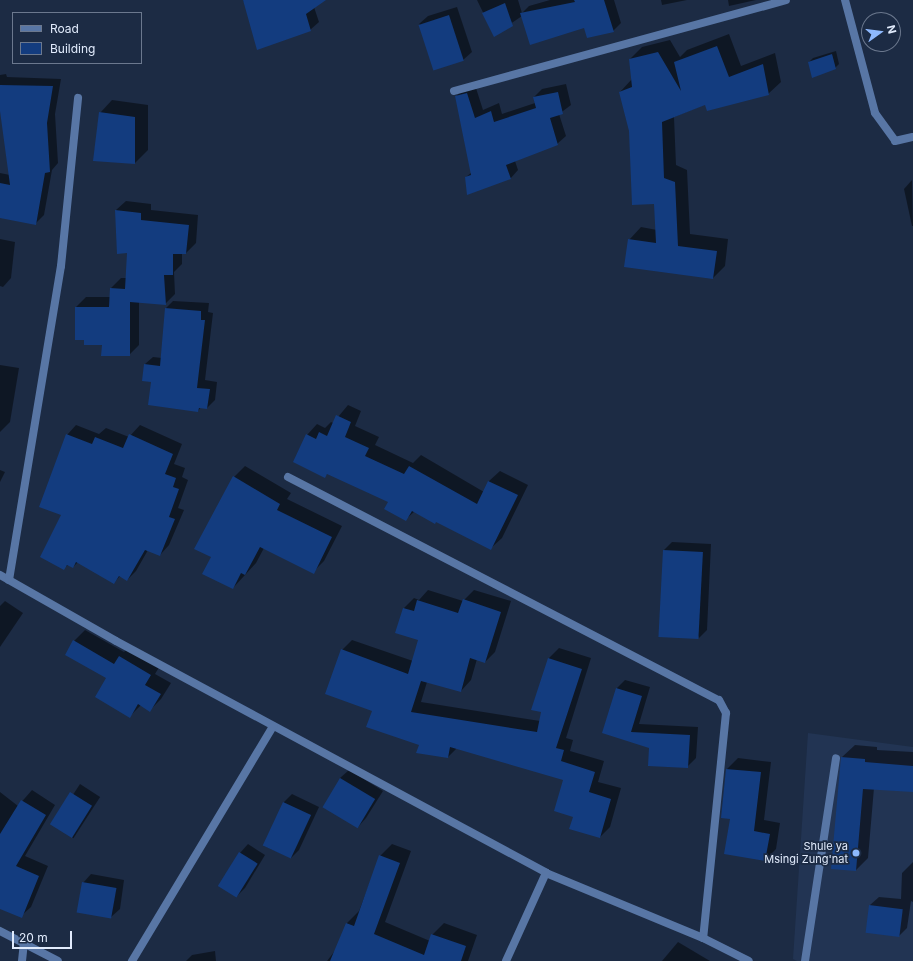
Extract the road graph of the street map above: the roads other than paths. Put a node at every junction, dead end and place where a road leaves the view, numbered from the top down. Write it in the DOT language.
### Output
graph roads {
  1 [pos="786,0"];
  2 [pos="845,0"];
  3 [pos="454,91"];
  4 [pos="78,98"];
  5 [pos="913,137"];
  6 [pos="288,477"];
  7 [pos="0,575"];
  8 [pos="10,580"];
  9 [pos="273,726"];
  10 [pos="836,758"];
  11 [pos="546,873"];
  12 [pos="0,931"];
  13 [pos="704,938"];
  14 [pos="24,943"];
  15 [pos="22,961"];
  16 [pos="58,961"];
  17 [pos="132,961"];
  18 [pos="506,961"];
  19 [pos="749,961"];
  20 [pos="805,961"];
  1 -- 3 [label="street"];
  2 -- 5 [label="street"];
  4 -- 8 [label="street"];
  6 -- 13 [label="street"];
  7 -- 8 [label="street"];
  8 -- 9 [label="street"];
  9 -- 11 [label="street"];
  9 -- 17 [label="street"];
  10 -- 20 [label="street"];
  11 -- 13 [label="street"];
  11 -- 18 [label="street"];
  12 -- 14 [label="street"];
  13 -- 19 [label="street"];
  14 -- 15 [label="street"];
  14 -- 16 [label="street"];
}
